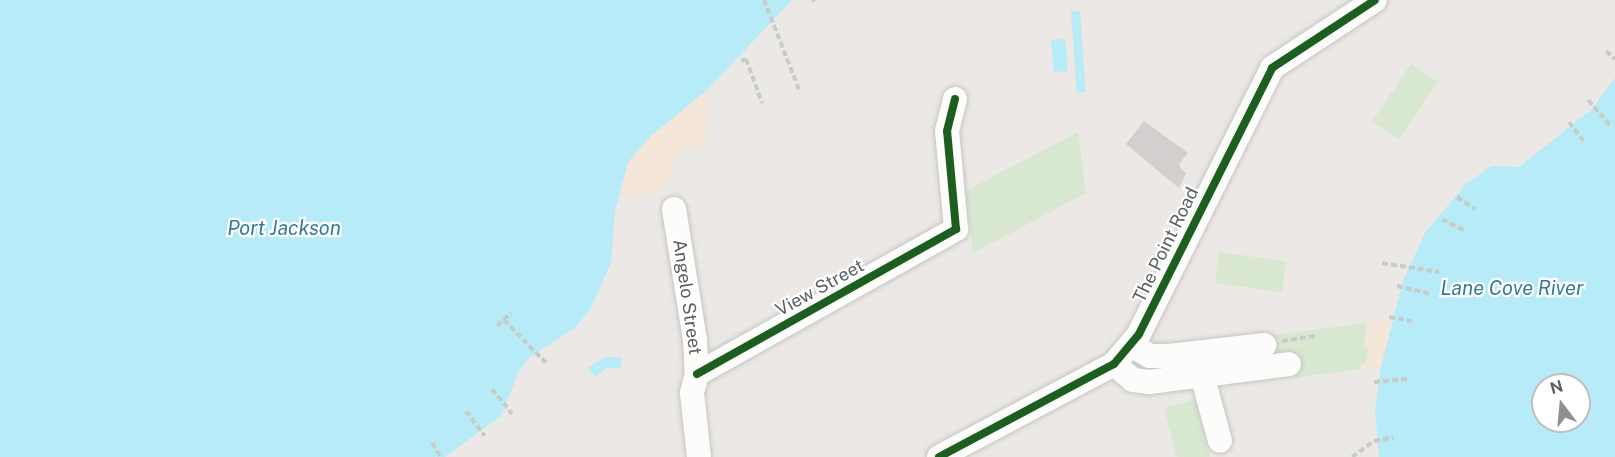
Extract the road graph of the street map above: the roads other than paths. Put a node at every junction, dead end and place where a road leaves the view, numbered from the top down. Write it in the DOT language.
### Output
graph roads {
  1 [pos="1364,4"];
  2 [pos="955,99"];
  3 [pos="674,209"];
  4 [pos="1131,345"];
  5 [pos="1264,345"];
  6 [pos="1114,364"];
  7 [pos="1289,364"];
  8 [pos="697,374"];
  9 [pos="1202,375"];
  10 [pos="1220,441"];
  11 [pos="943,456"];
  12 [pos="699,457"];
  1 -- 4 [label="street, The Point Road"];
  2 -- 8 [label="street, View Street"];
  3 -- 8 [label="street, Angelo Street"];
  4 -- 5 [label="street"];
  4 -- 6 [label="street, The Point Road"];
  6 -- 9 [label="street"];
  6 -- 11 [label="street, The Point Road"];
  7 -- 9 [label="street"];
  8 -- 12 [label="street, Angelo Street"];
  9 -- 10 [label="street"];
}
